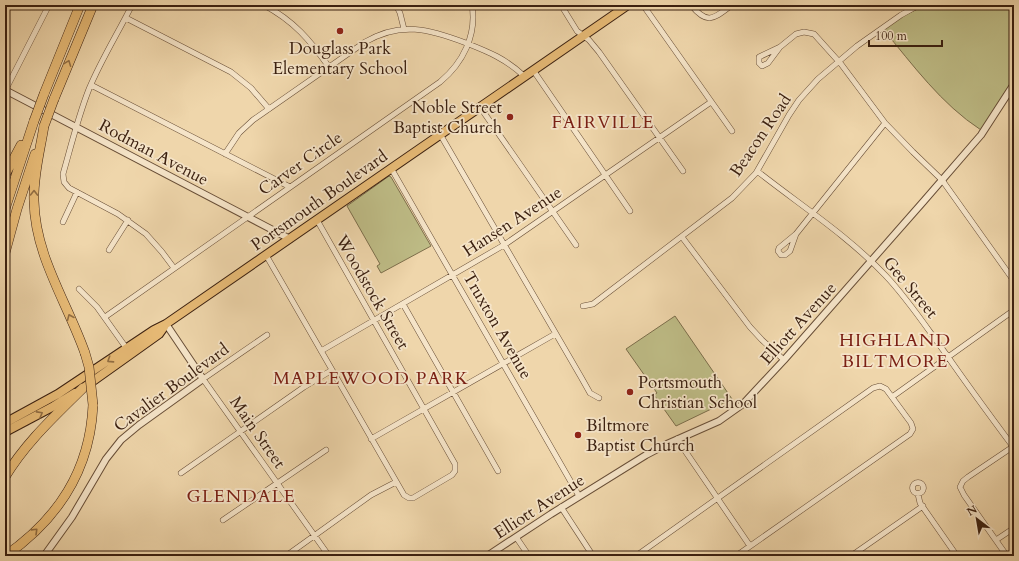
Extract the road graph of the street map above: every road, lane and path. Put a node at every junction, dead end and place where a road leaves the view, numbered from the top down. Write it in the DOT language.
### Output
graph roads {
  1 [pos="49,5"];
  2 [pos="80,5"];
  3 [pos="93,5"];
  4 [pos="132,5"];
  5 [pos="264,5"];
  6 [pos="396,5"];
  7 [pos="472,5"];
  8 [pos="561,5"];
  9 [pos="628,5"];
  10 [pos="644,5"];
  11 [pos="692,5"];
  12 [pos="732,5"];
  13 [pos="919,5"];
  14 [pos="126,18"];
  15 [pos="404,29"];
  16 [pos="584,36"];
  17 [pos="468,44"];
  18 [pos="780,47"];
  19 [pos="838,60"];
  20 [pos="329,67"];
  21 [pos="533,70"];
  22 [pos="524,76"];
  23 [pos="1014,84"];
  24 [pos="91,85"];
  25 [pos="5,90"];
  26 [pos="711,102"];
  27 [pos="480,107"];
  28 [pos="269,109"];
  29 [pos="34,121"];
  30 [pos="885,123"];
  31 [pos="44,126"];
  32 [pos="76,127"];
  33 [pos="732,132"];
  34 [pos="440,134"];
  35 [pos="659,137"];
  36 [pos="225,154"];
  37 [pos="391,168"];
  38 [pos="683,171"];
  39 [pos="757,171"];
  40 [pos="5,175"];
  41 [pos="606,175"];
  42 [pos="942,180"];
  43 [pos="290,187"];
  44 [pos="77,192"];
  45 [pos="5,209"];
  46 [pos="630,211"];
  47 [pos="553,212"];
  48 [pos="813,213"];
  49 [pos="248,217"];
  50 [pos="128,220"];
  51 [pos="316,220"];
  52 [pos="63,222"];
  53 [pos="796,234"];
  54 [pos="682,237"];
  55 [pos="290,239"];
  56 [pos="504,245"];
  57 [pos="576,245"];
  58 [pos="109,250"];
  59 [pos="5,253"];
  60 [pos="266,255"];
  61 [pos="871,261"];
  62 [pos="174,268"];
  63 [pos="453,275"];
  64 [pos="1013,279"];
  65 [pos="79,288"];
  66 [pos="403,304"];
  67 [pos="583,306"];
  68 [pos="1014,310"];
  69 [pos="105,317"];
  70 [pos="373,321"];
  71 [pos="166,324"];
  72 [pos="555,334"];
  73 [pos="267,335"];
  74 [pos="127,349"];
  75 [pos="321,351"];
  76 [pos="948,357"];
  77 [pos="784,360"];
  78 [pos="503,364"];
  79 [pos="332,370"];
  80 [pos="203,379"];
  81 [pos="83,388"];
  82 [pos="453,392"];
  83 [pos="892,397"];
  84 [pos="599,398"];
  85 [pos="424,409"];
  86 [pos="5,423"];
  87 [pos="5,432"];
  88 [pos="241,432"];
  89 [pos="371,439"];
  90 [pos="677,439"];
  91 [pos="1014,447"];
  92 [pos="326,450"];
  93 [pos="498,471"];
  94 [pos="181,473"];
  95 [pos="5,477"];
  96 [pos="396,482"];
  97 [pos="277,483"];
  98 [pos="918,494"];
  99 [pos="580,496"];
  100 [pos="717,499"];
  101 [pos="923,506"];
  102 [pos="561,508"];
  103 [pos="222,520"];
  104 [pos="1014,528"];
  105 [pos="314,536"];
  106 [pos="516,537"];
  107 [pos="996,540"];
  108 [pos="750,546"];
  109 [pos="46,554"];
  110 [pos="5,556"];
  111 [pos="286,556"];
  112 [pos="329,556"];
  113 [pos="487,556"];
  114 [pos="529,556"];
  115 [pos="594,556"];
  116 [pos="636,556"];
  117 [pos="736,556"];
  118 [pos="851,556"];
  119 [pos="957,556"];
  120 [pos="1007,556"];
  1 -- 25 [label="street"];
  2 -- 29 [label="highway, bridge"];
  31 -- 3 [label="highway, one-way, bridge"];
  4 -- 14 [label="street"];
  5 -- 20 [label="street"];
  6 -- 15 [label="street"];
  7 -- 17 [label="street, Carver Circle"];
  8 -- 16 [label="street"];
  9 -- 16 [label="main road, Portsmouth Boulevard"];
  10 -- 26 [label="street"];
  11 -- 12 [label="street"];
  13 -- 19 [label="street, Beacon Road"];
  14 -- 24 [label="street"];
  14 -- 28 [label="street"];
  15 -- 17 [label="street"];
  15 -- 20 [label="street"];
  16 -- 21 [label="main road, Portsmouth Boulevard"];
  16 -- 35 [label="street"];
  17 -- 22 [label="street"];
  17 -- 43 [label="street, Carver Circle"];
  18 -- 19 [label="street"];
  19 -- 30 [label="street"];
  19 -- 39 [label="street, Beacon Road"];
  20 -- 28 [label="street"];
  21 -- 22 [label="main road, Portsmouth Boulevard"];
  21 -- 41 [label="street"];
  22 -- 27 [label="main road, Portsmouth Boulevard"];
  23 -- 42 [label="street, Elliott Avenue"];
  24 -- 32 [label="street"];
  24 -- 36 [label="street"];
  25 -- 32 [label="street, Rodman Avenue"];
  26 -- 33 [label="street"];
  26 -- 35 [label="street, Hansen Avenue"];
  27 -- 34 [label="main road, Portsmouth Boulevard"];
  27 -- 47 [label="street"];
  28 -- 36 [label="street"];
  29 -- 40 [label="highway"];
  29 -- 45 [label="highway"];
  30 -- 42 [label="street"];
  30 -- 48 [label="street"];
  31 -- 59 [label="highway"];
  110 -- 31 [label="highway, one-way, bridge"];
  32 -- 44 [label="street"];
  32 -- 49 [label="street, Rodman Avenue"];
  34 -- 37 [label="main road, Portsmouth Boulevard"];
  34 -- 56 [label="street"];
  35 -- 38 [label="street"];
  35 -- 41 [label="street, Hansen Avenue"];
  36 -- 43 [label="street"];
  37 -- 51 [label="main road, Portsmouth Boulevard"];
  37 -- 63 [label="street, Truxton Avenue"];
  39 -- 48 [label="street, Gee Street"];
  39 -- 54 [label="street, Beacon Road"];
  41 -- 46 [label="street"];
  41 -- 47 [label="street, Hansen Avenue"];
  42 -- 61 [label="street, Elliott Avenue"];
  42 -- 64 [label="street"];
  43 -- 49 [label="street, Carver Circle"];
  44 -- 50 [label="street"];
  44 -- 52 [label="street"];
  47 -- 56 [label="street, Hansen Avenue"];
  47 -- 57 [label="street"];
  48 -- 53 [label="street"];
  48 -- 61 [label="street, Gee Street"];
  49 -- 55 [label="street, Rodman Avenue"];
  49 -- 62 [label="street, Carver Circle"];
  50 -- 58 [label="street"];
  50 -- 62 [label="street"];
  51 -- 55 [label="main road, Portsmouth Boulevard"];
  51 -- 70 [label="street, Woodstock Street"];
  54 -- 67 [label="street, Beacon Road"];
  54 -- 77 [label="street"];
  55 -- 60 [label="main road, Portsmouth Boulevard"];
  56 -- 63 [label="street, Hansen Avenue"];
  56 -- 72 [label="street"];
  60 -- 71 [label="main road, Portsmouth Boulevard"];
  60 -- 75 [label="street"];
  61 -- 76 [label="street, Gee Street"];
  61 -- 77 [label="street, Elliott Avenue"];
  62 -- 69 [label="street, Carver Circle"];
  63 -- 66 [label="street, Hansen Avenue"];
  63 -- 78 [label="street, Truxton Avenue"];
  65 -- 69 [label="street"];
  66 -- 70 [label="street, Hansen Avenue"];
  66 -- 82 [label="street"];
  68 -- 76 [label="street"];
  69 -- 74 [label="street"];
  70 -- 75 [label="street, Hansen Avenue"];
  70 -- 85 [label="street, Woodstock Street"];
  71 -- 74 [label="main road, Portsmouth Boulevard"];
  71 -- 80 [label="street, Main Street"];
  71 -- 81 [label="main road, Portsmouth Boulevard"];
  72 -- 78 [label="street"];
  72 -- 84 [label="street"];
  73 -- 80 [label="street, Cavalier Boulevard"];
  74 -- 86 [label="main road, Portsmouth Boulevard, one-way"];
  75 -- 79 [label="street"];
  76 -- 83 [label="street"];
  76 -- 91 [label="street, Gee Street"];
  77 -- 90 [label="street, Elliott Avenue"];
  78 -- 82 [label="street"];
  78 -- 99 [label="street, Truxton Avenue"];
  79 -- 88 [label="street"];
  79 -- 89 [label="street"];
  80 -- 88 [label="street, Main Street"];
  80 -- 109 [label="street, Cavalier Boulevard"];
  87 -- 81 [label="main road, Portsmouth Boulevard, one-way"];
  81 -- 95 [label="highway"];
  82 -- 85 [label="street"];
  82 -- 93 [label="street"];
  83 -- 100 [label="street"];
  83 -- 108 [label="street"];
  85 -- 89 [label="street"];
  85 -- 96 [label="street, Woodstock Street"];
  88 -- 94 [label="street"];
  88 -- 97 [label="street, Main Street"];
  89 -- 96 [label="street"];
  90 -- 99 [label="street, Elliott Avenue"];
  90 -- 100 [label="street"];
  91 -- 107 [label="street"];
  92 -- 97 [label="street"];
  96 -- 105 [label="street"];
  97 -- 103 [label="street"];
  97 -- 105 [label="street, Main Street"];
  98 -- 101 [label="street"];
  99 -- 102 [label="street, Elliott Avenue"];
  100 -- 108 [label="street"];
  100 -- 116 [label="street"];
  101 -- 118 [label="street"];
  101 -- 119 [label="street"];
  102 -- 106 [label="street, Elliott Avenue"];
  102 -- 115 [label="street"];
  104 -- 107 [label="street"];
  105 -- 111 [label="street"];
  105 -- 112 [label="street, Main Street"];
  106 -- 113 [label="street, Elliott Avenue"];
  106 -- 114 [label="street"];
  107 -- 120 [label="street"];
  108 -- 117 [label="street"];
}
